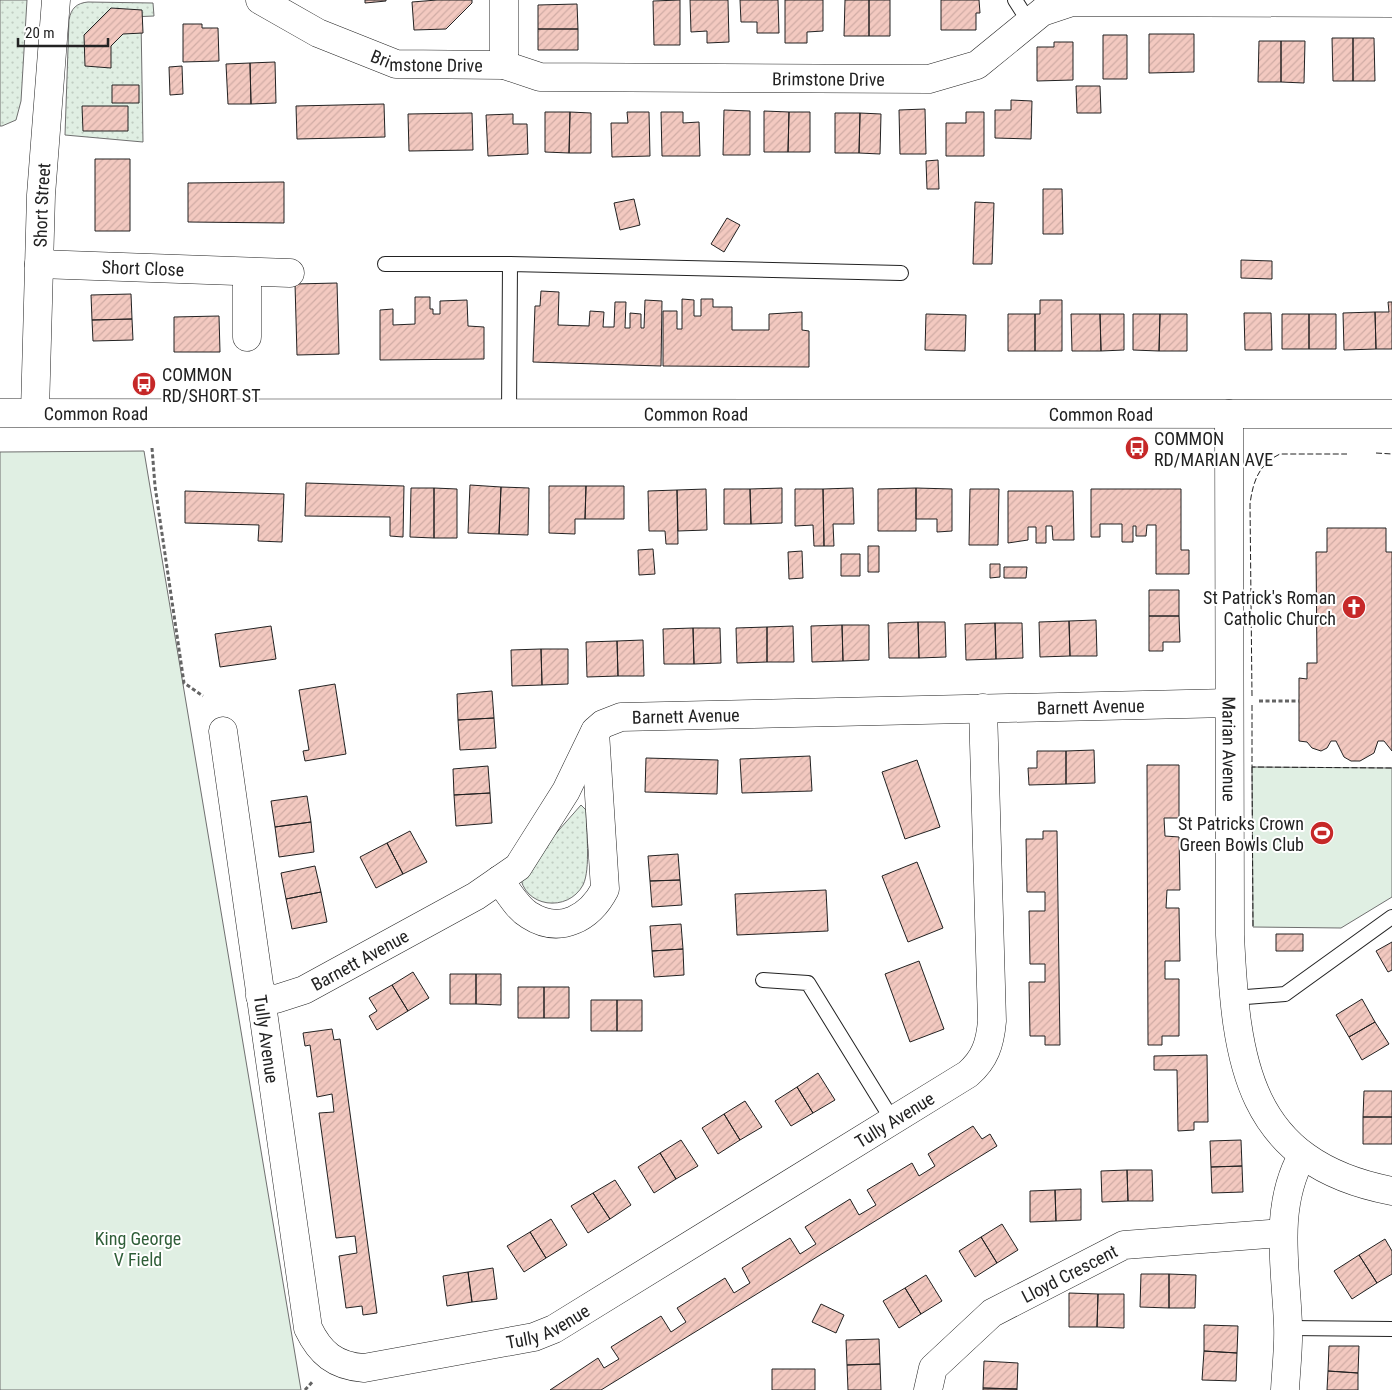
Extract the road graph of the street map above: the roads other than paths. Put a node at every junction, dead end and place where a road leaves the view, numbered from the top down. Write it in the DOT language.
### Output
graph roads {
  1 [pos="56,0"];
  2 [pos="260,0"];
  3 [pos="504,0"];
  4 [pos="1246,2"];
  5 [pos="1392,3"];
  6 [pos="1022,11"];
  7 [pos="504,65"];
  8 [pos="39,264"];
  9 [pos="385,264"];
  10 [pos="510,264"];
  11 [pos="247,272"];
  12 [pos="290,272"];
  13 [pos="901,273"];
  14 [pos="247,337"];
  15 [pos="35,411"];
  16 [pos="0,413"];
  17 [pos="509,413"];
  18 [pos="1230,414"];
  19 [pos="1392,414"];
  20 [pos="1241,702"];
  21 [pos="983,708"];
  22 [pos="223,731"];
  23 [pos="595,731"];
  24 [pos="499,880"];
  25 [pos="1392,917"];
  26 [pos="763,980"];
  27 [pos="260,996"];
  28 [pos="1233,998"];
  29 [pos="893,1121"];
  30 [pos="1302,1156"];
  31 [pos="1392,1191"];
  32 [pos="1282,1234"];
  33 [pos="1288,1328"];
  34 [pos="1392,1329"];
  35 [pos="928,1390"];
  36 [pos="1285,1390"];
  1 -- 8 [label="street, Short Street"];
  2 -- 7 [label="street, Brimstone Drive"];
  3 -- 7 [label="street"];
  4 -- 5 [label="street, Brimstone Drive"];
  4 -- 6 [label="street, Brimstone Drive"];
  6 -- 7 [label="street, Brimstone Drive"];
  8 -- 11 [label="street, Short Close"];
  8 -- 15 [label="street, Short Street"];
  9 -- 10 [label="lane"];
  10 -- 13 [label="lane"];
  10 -- 17 [label="lane"];
  11 -- 12 [label="street, Short Close"];
  11 -- 14 [label="street"];
  15 -- 16 [label="street, Common Road"];
  15 -- 17 [label="street, Common Road"];
  17 -- 18 [label="street, Common Road"];
  18 -- 19 [label="street, Common Road"];
  18 -- 20 [label="street, Marian Avenue"];
  20 -- 21 [label="street, Barnett Avenue"];
  20 -- 28 [label="street, Marian Avenue"];
  21 -- 23 [label="street, Barnett Avenue"];
  21 -- 29 [label="street, Tully Avenue"];
  22 -- 27 [label="street, Tully Avenue"];
  23 -- 24 [label="street, Barnett Avenue"];
  23 -- 24 [label="street"];
  24 -- 27 [label="street, Barnett Avenue"];
  25 -- 28 [label="lane"];
  26 -- 29 [label="lane"];
  27 -- 29 [label="street, Tully Avenue"];
  28 -- 30 [label="street, Marian Avenue"];
  30 -- 31 [label="street, Marian Avenue"];
  30 -- 32 [label="street"];
  32 -- 33 [label="street"];
  32 -- 35 [label="street, Lloyd Crescent"];
  33 -- 34 [label="lane"];
  33 -- 36 [label="street"];
}
